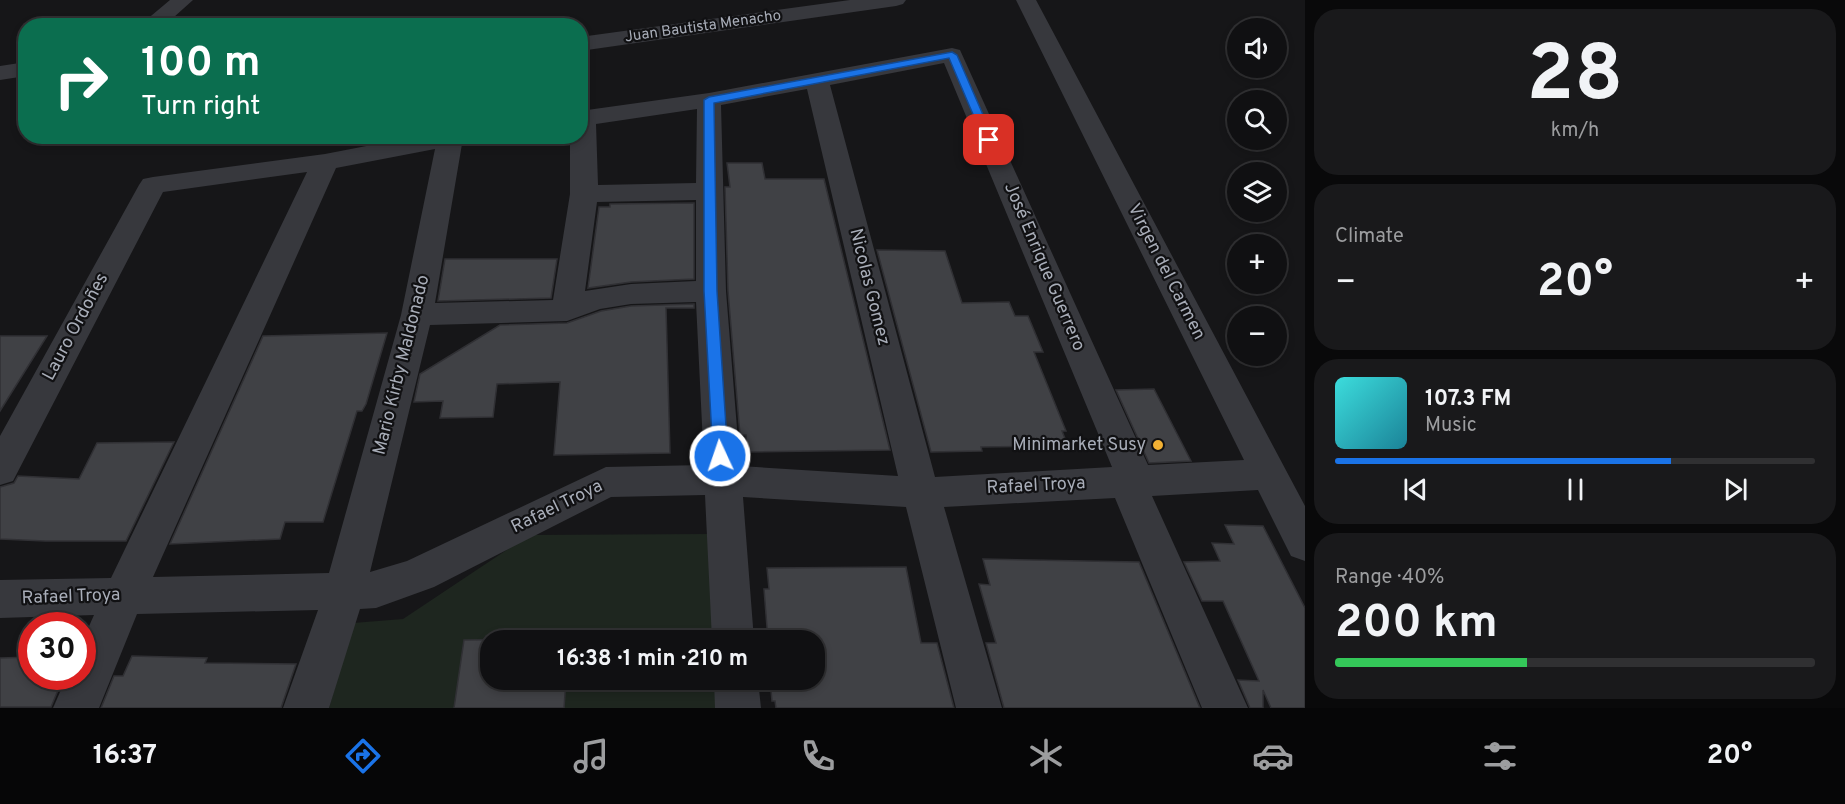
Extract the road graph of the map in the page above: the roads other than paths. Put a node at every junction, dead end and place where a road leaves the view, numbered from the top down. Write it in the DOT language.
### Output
graph roads {
  1 [pos="183,0"];
  2 [pos="896,0"];
  3 [pos="1026,0"];
  4 [pos="160,18"];
  5 [pos="588,43"];
  6 [pos="18,70"];
  7 [pos="0,73"];
  8 [pos="817,81"];
  9 [pos="709,100"];
  10 [pos="588,118"];
  11 [pos="419,144"];
  12 [pos="454,144"];
  13 [pos="583,144"];
  14 [pos="325,162"];
  15 [pos="709,191"];
  16 [pos="584,194"];
  17 [pos="711,291"];
  18 [pos="567,310"];
  19 [pos="417,315"];
  20 [pos="0,470"];
  21 [pos="1269,474"];
  22 [pos="722,480"];
  23 [pos="1131,480"];
  24 [pos="921,493"];
  25 [pos="1305,544"];
  26 [pos="345,590"];
  27 [pos="124,595"];
  28 [pos="0,599"];
  29 [pos="732,630"];
  30 [pos="737,690"];
  31 [pos="76,708"];
  32 [pos="306,708"];
  33 [pos="738,708"];
  34 [pos="979,708"];
  35 [pos="1225,708"];
  1 -- 4 [label="street"];
  2 -- 5 [label="street, Juan Bautista Menacho"];
  3 -- 21 [label="street, Virgen del Carmen"];
  6 -- 7 [label="street"];
  8 -- 9 [label="street"];
  8 -- 23 [label="street, José Enrique Guerrero"];
  8 -- 24 [label="street, Nicolas Gomez"];
  9 -- 10 [label="street"];
  9 -- 15 [label="street"];
  11 -- 14 [label="street"];
  12 -- 19 [label="street, Mario Kirby Maldonado"];
  13 -- 16 [label="street"];
  14 -- 20 [label="street, Lauro Ordoñes"];
  14 -- 27 [label="street"];
  15 -- 16 [label="street"];
  15 -- 17 [label="street"];
  16 -- 18 [label="street"];
  17 -- 18 [label="street"];
  17 -- 22 [label="street"];
  18 -- 19 [label="street"];
  19 -- 26 [label="street, Mario Kirby Maldonado"];
  21 -- 23 [label="street, Rafael Troya"];
  21 -- 25 [label="street, Virgen del Carmen"];
  22 -- 24 [label="street, Rafael Troya"];
  22 -- 26 [label="street, Rafael Troya"];
  22 -- 29 [label="street"];
  23 -- 24 [label="street, Rafael Troya"];
  23 -- 35 [label="street, José Enrique Guerrero"];
  24 -- 34 [label="street, Nicolas Gomez"];
  26 -- 27 [label="street, Rafael Troya"];
  26 -- 32 [label="street, Mario Kirby Maldonado"];
  27 -- 28 [label="street, Rafael Troya"];
  27 -- 31 [label="street"];
  30 -- 33 [label="street"];
}
